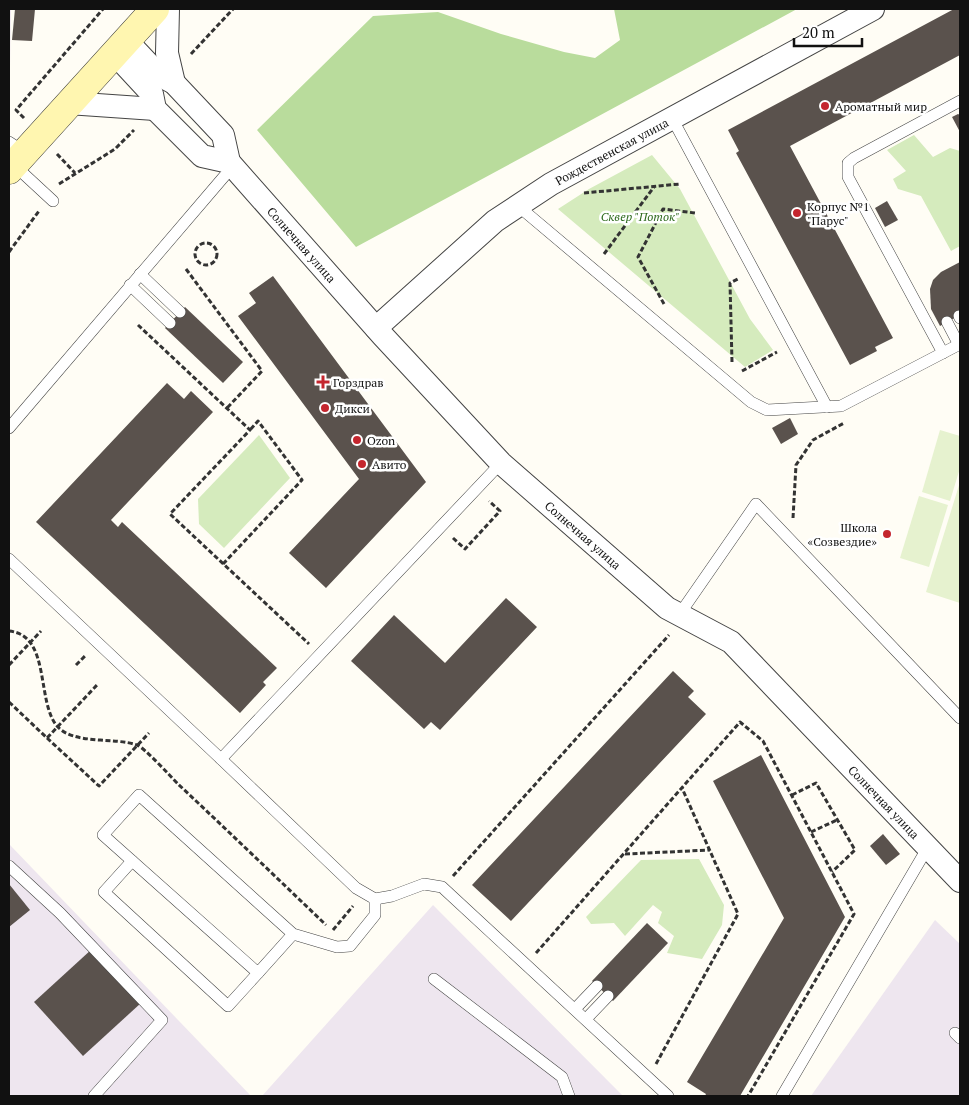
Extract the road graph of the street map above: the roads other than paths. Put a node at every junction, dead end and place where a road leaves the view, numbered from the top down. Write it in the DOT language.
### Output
graph roads {
  1 [pos="155,9"];
  2 [pos="168,9"];
  3 [pos="872,9"];
  4 [pos="120,47"];
  5 [pos="174,83"];
  6 [pos="960,102"];
  7 [pos="68,103"];
  8 [pos="155,109"];
  9 [pos="672,118"];
  10 [pos="14,157"];
  11 [pos="231,164"];
  12 [pos="51,200"];
  13 [pos="517,205"];
  14 [pos="140,274"];
  15 [pos="130,285"];
  16 [pos="180,312"];
  17 [pos="947,322"];
  18 [pos="170,323"];
  19 [pos="376,328"];
  20 [pos="960,344"];
  21 [pos="943,353"];
  22 [pos="827,408"];
  23 [pos="9,428"];
  24 [pos="501,463"];
  25 [pos="9,559"];
  26 [pos="682,616"];
  27 [pos="960,718"];
  28 [pos="221,759"];
  29 [pos="928,848"];
  30 [pos="132,861"];
  31 [pos="9,866"];
  32 [pos="960,881"];
  33 [pos="370,896"];
  34 [pos="294,934"];
  35 [pos="258,973"];
  36 [pos="434,979"];
  37 [pos="597,986"];
  38 [pos="608,996"];
  39 [pos="575,1009"];
  40 [pos="586,1019"];
  41 [pos="94,1096"];
  42 [pos="569,1096"];
  43 [pos="668,1096"];
  44 [pos="782,1096"];
  1 -- 4 [label="main road"];
  2 -- 5 [label="street"];
  3 -- 9 [label="street, Рождественская улица"];
  4 -- 5 [label="street"];
  4 -- 7 [label="main road"];
  4 -- 8 [label="street"];
  5 -- 11 [label="street"];
  6 -- 21 [label="lane"];
  7 -- 8 [label="street"];
  7 -- 10 [label="main road"];
  8 -- 11 [label="street"];
  9 -- 13 [label="street, Рождественская улица"];
  9 -- 22 [label="lane"];
  10 -- 12 [label="lane"];
  11 -- 14 [label="lane"];
  11 -- 19 [label="street, Солнечная улица"];
  13 -- 19 [label="street, Рождественская улица"];
  13 -- 22 [label="lane"];
  14 -- 15 [label="lane"];
  14 -- 16 [label="lane"];
  15 -- 18 [label="lane"];
  15 -- 23 [label="lane"];
  17 -- 20 [label="lane"];
  19 -- 24 [label="street, Солнечная улица"];
  20 -- 21 [label="lane"];
  21 -- 22 [label="lane"];
  24 -- 26 [label="street, Солнечная улица"];
  24 -- 28 [label="lane"];
  25 -- 28 [label="lane"];
  26 -- 27 [label="lane"];
  26 -- 29 [label="street, Солнечная улица"];
  28 -- 33 [label="lane"];
  29 -- 32 [label="street, Солнечная улица"];
  29 -- 44 [label="lane"];
  30 -- 34 [label="lane"];
  30 -- 35 [label="lane"];
  30 -- 35 [label="lane"];
  31 -- 41 [label="lane"];
  33 -- 34 [label="lane"];
  33 -- 39 [label="lane"];
  34 -- 35 [label="lane"];
  36 -- 42 [label="lane"];
  37 -- 39 [label="lane"];
  38 -- 40 [label="lane"];
  39 -- 40 [label="lane"];
  40 -- 43 [label="lane"];
}
